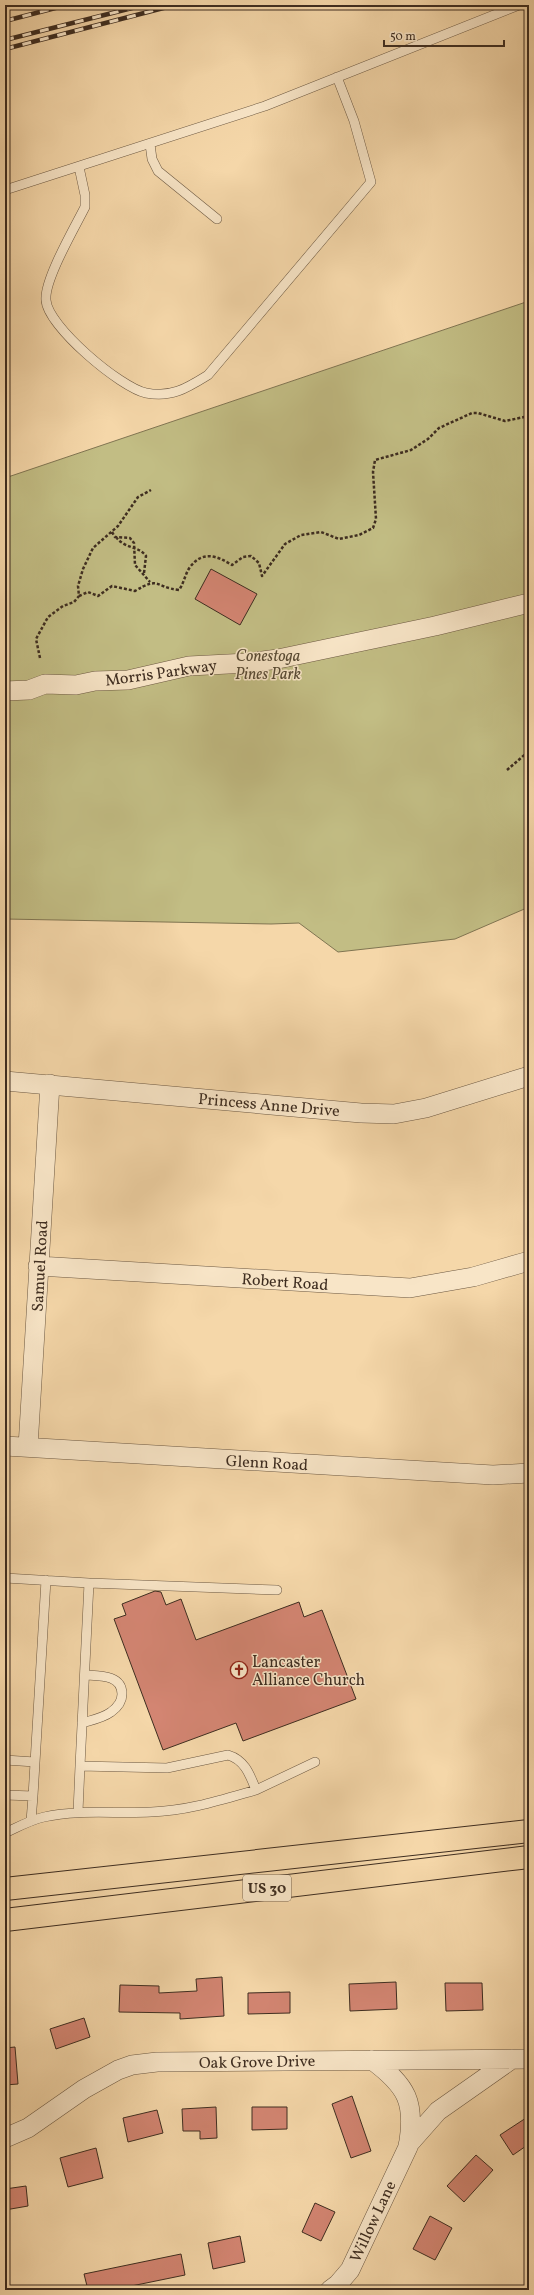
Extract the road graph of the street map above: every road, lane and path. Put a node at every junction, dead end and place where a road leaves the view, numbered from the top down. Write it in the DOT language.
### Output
graph roads {
  1 [pos="519,5"];
  2 [pos="337,77"];
  3 [pos="150,144"];
  4 [pos="79,167"];
  5 [pos="5,190"];
  6 [pos="217,219"];
  7 [pos="529,416"];
  8 [pos="151,490"];
  9 [pos="112,532"];
  10 [pos="115,537"];
  11 [pos="135,549"];
  12 [pos="144,574"];
  13 [pos="150,582"];
  14 [pos="79,596"];
  15 [pos="529,603"];
  16 [pos="40,658"];
  17 [pos="5,691"];
  18 [pos="529,751"];
  19 [pos="507,770"];
  20 [pos="529,1076"];
  21 [pos="5,1081"];
  22 [pos="50,1084"];
  23 [pos="529,1261"];
  24 [pos="38,1266"];
  25 [pos="5,1446"];
  26 [pos="28,1447"];
  27 [pos="529,1474"];
  28 [pos="5,1578"];
  29 [pos="46,1580"];
  30 [pos="90,1583"];
  31 [pos="277,1590"];
  32 [pos="85,1675"];
  33 [pos="82,1723"];
  34 [pos="5,1760"];
  35 [pos="35,1762"];
  36 [pos="315,1762"];
  37 [pos="80,1766"];
  38 [pos="256,1790"];
  39 [pos="5,1795"];
  40 [pos="33,1796"];
  41 [pos="78,1812"];
  42 [pos="31,1821"];
  43 [pos="529,1821"];
  44 [pos="529,1831"];
  45 [pos="5,1833"];
  46 [pos="341,1851"];
  47 [pos="529,1857"];
  48 [pos="5,1889"];
  49 [pos="5,1920"];
  50 [pos="521,2059"];
  51 [pos="372,2060"];
  52 [pos="5,2138"];
  53 [pos="408,2146"];
  54 [pos="330,2290"];
  1 -- 2 [label="lane"];
  2 -- 3 [label="lane"];
  2 -- 4 [label="lane"];
  3 -- 4 [label="lane"];
  3 -- 6 [label="lane"];
  4 -- 5 [label="lane"];
  7 -- 13 [label="path"];
  8 -- 9 [label="path"];
  9 -- 10 [label="path"];
  9 -- 14 [label="path"];
  10 -- 11 [label="path"];
  10 -- 11 [label="path"];
  11 -- 12 [label="path"];
  11 -- 12 [label="path"];
  12 -- 13 [label="path"];
  13 -- 14 [label="path"];
  14 -- 16 [label="path"];
  15 -- 17 [label="street, Morris Parkway"];
  18 -- 19 [label="path"];
  20 -- 22 [label="street, Princess Anne Drive"];
  21 -- 22 [label="street, Princess Anne Drive"];
  22 -- 24 [label="street, Samuel Road"];
  23 -- 24 [label="street, Robert Road"];
  24 -- 26 [label="street, Samuel Road"];
  25 -- 26 [label="street, Glenn Road"];
  26 -- 27 [label="street, Glenn Road"];
  28 -- 29 [label="lane"];
  29 -- 30 [label="lane"];
  29 -- 35 [label="lane"];
  30 -- 31 [label="lane"];
  30 -- 32 [label="lane"];
  32 -- 33 [label="lane"];
  32 -- 33 [label="lane"];
  33 -- 37 [label="lane"];
  34 -- 35 [label="lane"];
  35 -- 40 [label="lane"];
  36 -- 38 [label="lane"];
  37 -- 38 [label="lane"];
  37 -- 41 [label="lane"];
  38 -- 41 [label="lane"];
  39 -- 40 [label="lane"];
  40 -- 42 [label="lane"];
  41 -- 42 [label="lane"];
  42 -- 45 [label="lane"];
  43 -- 46 [label="highway"];
  44 -- 46 [label="highway, US 30"];
  46 -- 48 [label="highway, US 30"];
  47 -- 49 [label="highway, US 30"];
  50 -- 51 [label="street, Oak Grove Drive"];
  50 -- 53 [label="street, Willow Lane"];
  51 -- 52 [label="street, Oak Grove Drive"];
  51 -- 53 [label="street, Willow Lane"];
  53 -- 54 [label="street, Willow Lane"];
}
